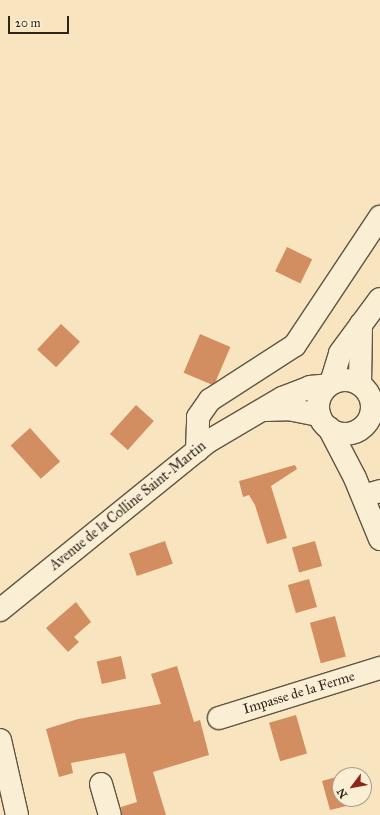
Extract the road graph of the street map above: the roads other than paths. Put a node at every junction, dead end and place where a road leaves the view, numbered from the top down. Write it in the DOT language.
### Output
graph roads {
  1 [pos="380,218"];
  2 [pos="380,299"];
  3 [pos="361,324"];
  4 [pos="329,384"];
  5 [pos="369,384"];
  6 [pos="263,410"];
  7 [pos="324,422"];
  8 [pos="356,432"];
  9 [pos="197,451"];
  10 [pos="366,488"];
  11 [pos="380,539"];
  12 [pos="0,610"];
  13 [pos="380,668"];
  14 [pos="218,718"];
  15 [pos="0,740"];
  16 [pos="101,784"];
  17 [pos="17,815"];
  18 [pos="110,815"];
  1 -- 9 [label="street"];
  2 -- 3 [label="street"];
  3 -- 4 [label="street"];
  3 -- 5 [label="street"];
  4 -- 5 [label="street"];
  4 -- 6 [label="street, Avenue de la Colline Saint-Martin"];
  4 -- 7 [label="street"];
  5 -- 8 [label="street"];
  6 -- 7 [label="street, Avenue de la Colline Saint-Martin"];
  6 -- 9 [label="street, Avenue de la Colline Saint-Martin"];
  7 -- 8 [label="street"];
  7 -- 10 [label="street"];
  8 -- 10 [label="street"];
  9 -- 12 [label="street, Avenue de la Colline Saint-Martin"];
  10 -- 11 [label="street"];
  13 -- 14 [label="street, Impasse de la Ferme"];
  15 -- 17 [label="street"];
  16 -- 18 [label="street"];
}
